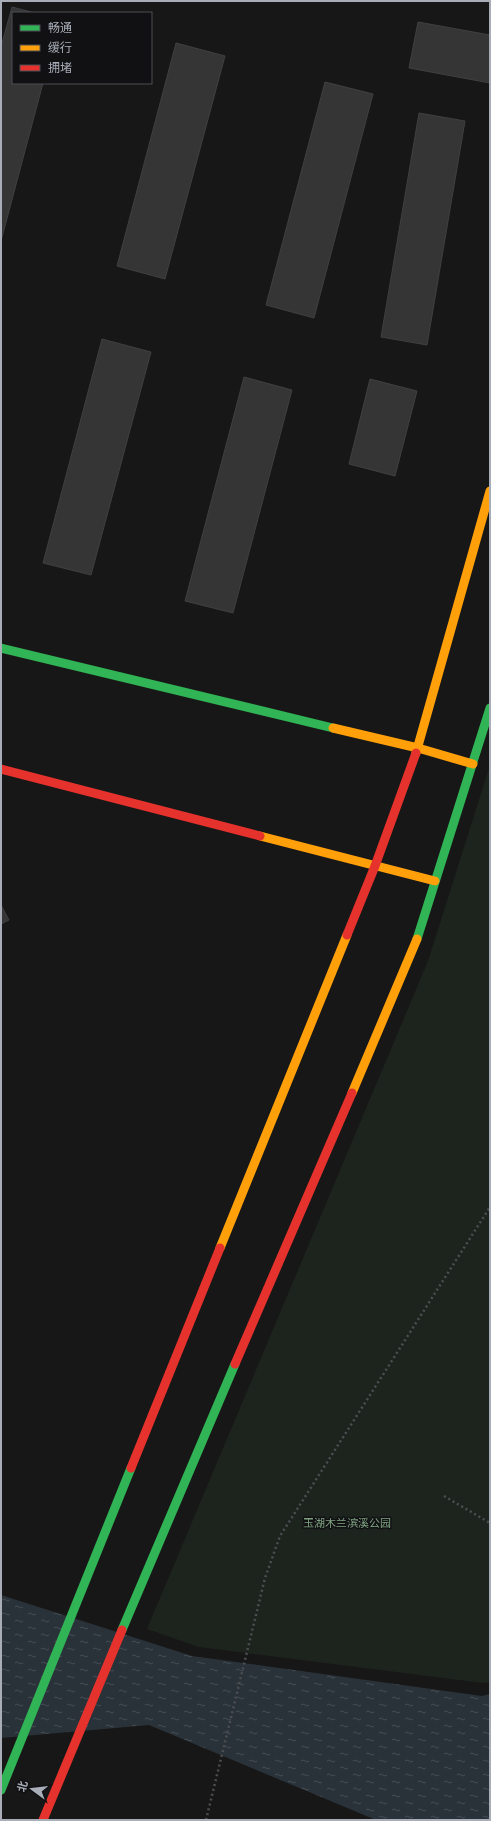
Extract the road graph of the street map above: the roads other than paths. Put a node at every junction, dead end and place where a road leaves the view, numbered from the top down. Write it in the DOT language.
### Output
graph roads {
  1 [pos="490,491"];
  2 [pos="1,648"];
  3 [pos="490,708"];
  4 [pos="418,748"];
  5 [pos="473,764"];
  6 [pos="1,769"];
  7 [pos="375,866"];
  8 [pos="435,881"];
  9 [pos="1,1790"];
  10 [pos="43,1820"];
  1 -- 4 [label="main road"];
  2 -- 4 [label="main road"];
  3 -- 5 [label="main road"];
  4 -- 5 [label="main road"];
  4 -- 7 [label="main road"];
  5 -- 8 [label="main road"];
  6 -- 7 [label="main road"];
  7 -- 8 [label="main road"];
  7 -- 9 [label="main road"];
  8 -- 10 [label="main road"];
}
